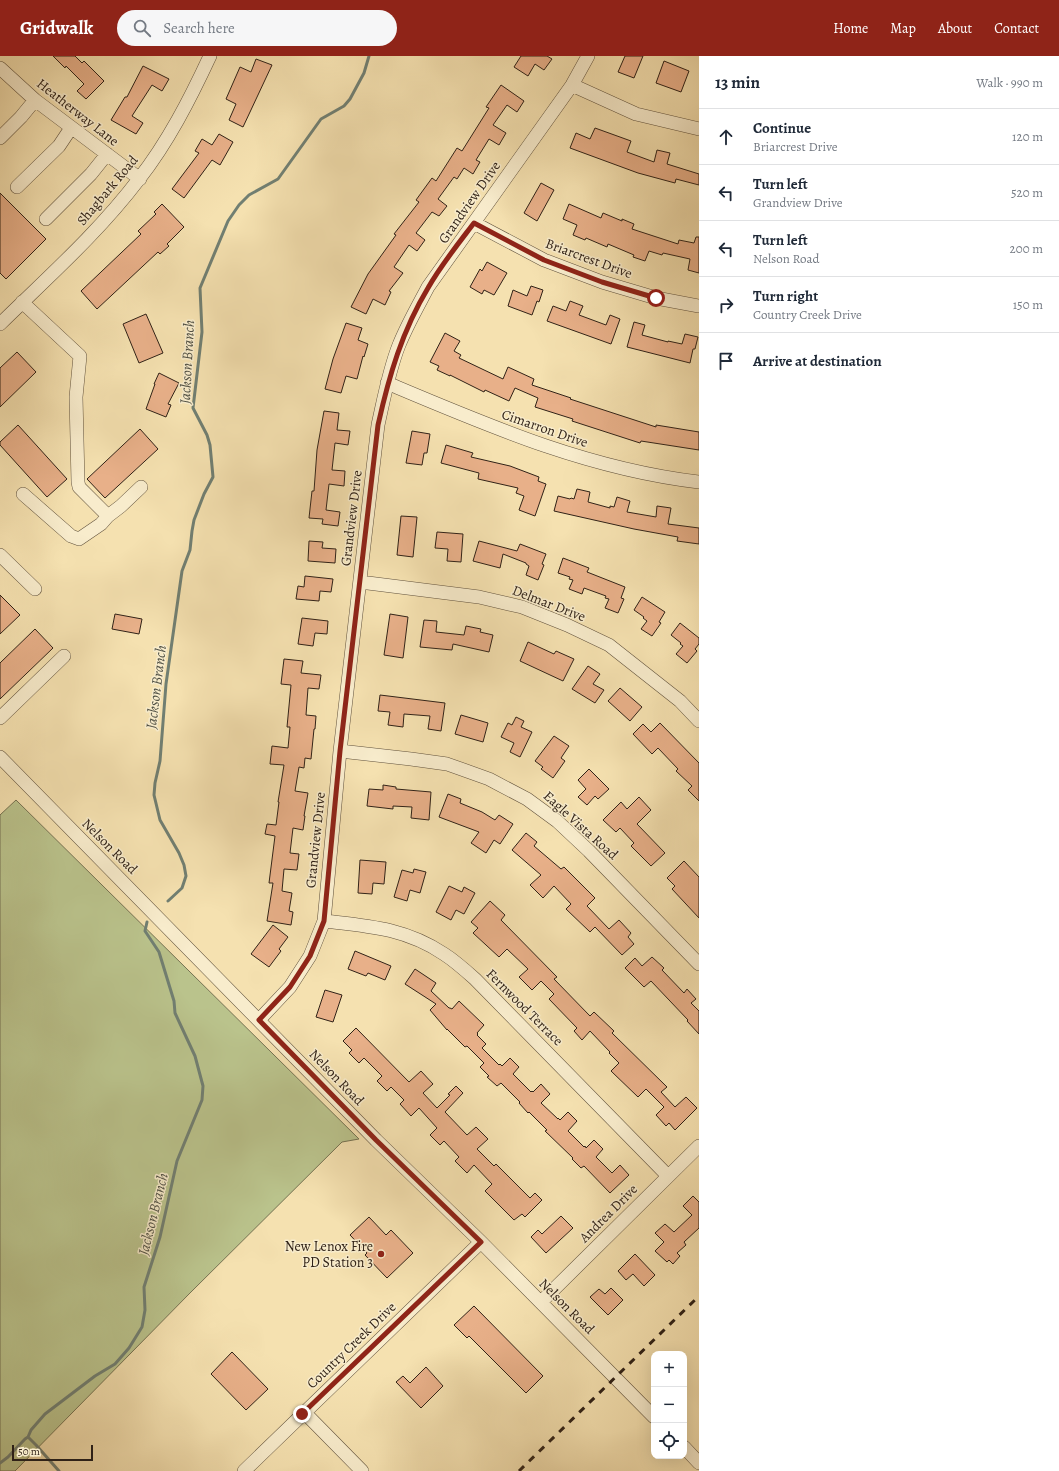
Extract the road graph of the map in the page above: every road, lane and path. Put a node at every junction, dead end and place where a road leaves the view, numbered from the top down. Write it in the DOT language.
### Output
graph roads {
  1 [pos="210,56"];
  2 [pos="588,56"];
  3 [pos="0,70"];
  4 [pos="572,85"];
  5 [pos="35,100"];
  6 [pos="71,128"];
  7 [pos="699,129"];
  8 [pos="0,138"];
  9 [pos="107,154"];
  10 [pos="140,179"];
  11 [pos="17,187"];
  12 [pos="46,219"];
  13 [pos="474,223"];
  14 [pos="22,302"];
  15 [pos="699,306"];
  16 [pos="0,324"];
  17 [pos="387,383"];
  18 [pos="699,482"];
  19 [pos="141,487"];
  20 [pos="23,494"];
  21 [pos="108,516"];
  22 [pos="0,555"];
  23 [pos="360,582"];
  24 [pos="35,589"];
  25 [pos="64,656"];
  26 [pos="0,718"];
  27 [pos="699,721"];
  28 [pos="340,751"];
  29 [pos="0,757"];
  30 [pos="324,921"];
  31 [pos="699,964"];
  32 [pos="259,1020"];
  33 [pos="699,1146"];
  34 [pos="668,1176"];
  35 [pos="481,1242"];
  36 [pos="541,1302"];
  37 [pos="304,1412"];
  38 [pos="651,1414"];
  39 [pos="687,1451"];
  40 [pos="699,1463"];
  41 [pos="244,1471"];
  42 [pos="362,1471"];
  1 -- 10 [label="street, Shagbark Road"];
  2 -- 4 [label="street, Grandview Drive"];
  3 -- 5 [label="street, Heatherway Lane"];
  4 -- 7 [label="street"];
  4 -- 13 [label="street, Grandview Drive"];
  5 -- 6 [label="street, Heatherway Lane"];
  5 -- 8 [label="street"];
  6 -- 9 [label="street, Heatherway Lane"];
  6 -- 11 [label="street"];
  9 -- 10 [label="street, Heatherway Lane"];
  9 -- 12 [label="street"];
  10 -- 14 [label="street, Shagbark Road"];
  13 -- 15 [label="street, Briarcrest Drive"];
  13 -- 17 [label="street, Grandview Drive"];
  14 -- 16 [label="street, Shagbark Road"];
  14 -- 21 [label="street"];
  17 -- 18 [label="street, Cimarron Drive"];
  17 -- 23 [label="street, Grandview Drive"];
  19 -- 21 [label="street"];
  20 -- 21 [label="street"];
  22 -- 24 [label="street"];
  23 -- 27 [label="street, Delmar Drive"];
  23 -- 28 [label="street, Grandview Drive"];
  25 -- 26 [label="street"];
  28 -- 30 [label="street, Grandview Drive"];
  28 -- 31 [label="street, Eagle Vista Road"];
  29 -- 32 [label="street, Nelson Road"];
  30 -- 32 [label="street, Grandview Drive"];
  30 -- 34 [label="street, Fernwood Terrace"];
  32 -- 35 [label="street, Nelson Road"];
  33 -- 34 [label="street, Andrea Drive"];
  34 -- 36 [label="street, Andrea Drive"];
  35 -- 36 [label="street, Nelson Road"];
  35 -- 37 [label="street, Country Creek Drive"];
  36 -- 38 [label="street, Nelson Road"];
  37 -- 41 [label="street, Country Creek Drive"];
  37 -- 42 [label="street"];
  39 -- 40 [label="street"];
}
